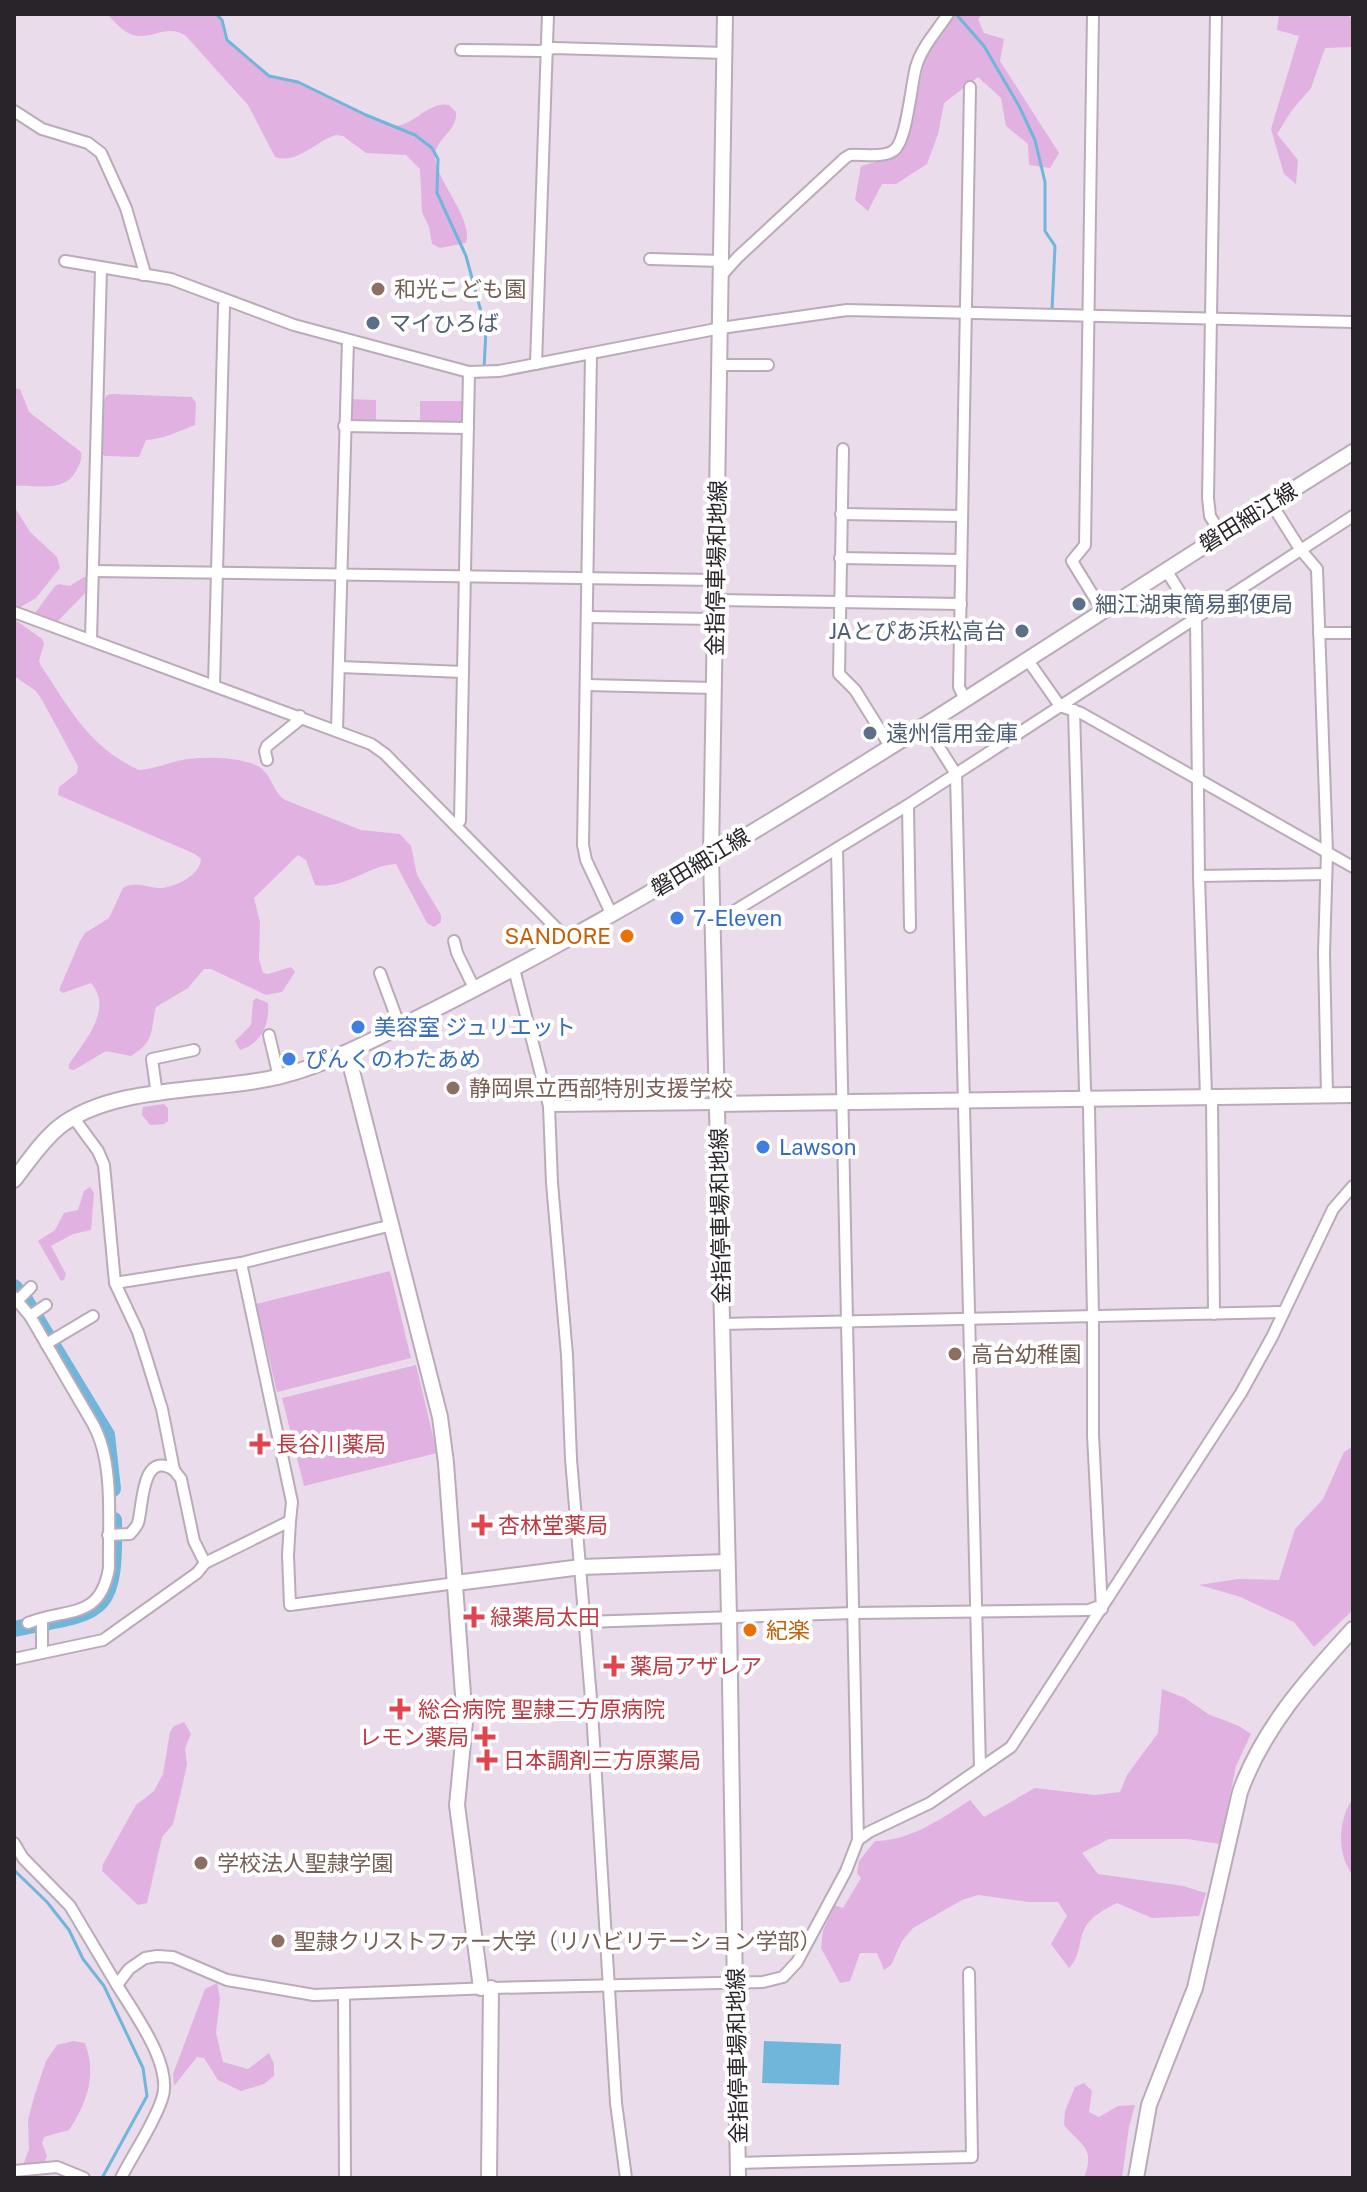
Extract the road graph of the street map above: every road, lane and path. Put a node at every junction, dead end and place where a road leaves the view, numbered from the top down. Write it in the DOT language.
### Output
graph roads {
  1 [pos="548,14"];
  2 [pos="725,14"];
  3 [pos="948,14"];
  4 [pos="1093,14"];
  5 [pos="1216,14"];
  6 [pos="461,50"];
  7 [pos="547,50"];
  8 [pos="725,53"];
  9 [pos="970,87"];
  10 [pos="14,111"];
  11 [pos="650,259"];
  12 [pos="65,261"];
  13 [pos="101,269"];
  14 [pos="722,269"];
  15 [pos="143,275"];
  16 [pos="226,300"];
  17 [pos="966,313"];
  18 [pos="1088,316"];
  19 [pos="1211,319"];
  20 [pos="1353,322"];
  21 [pos="721,328"];
  22 [pos="348,340"];
  23 [pos="591,354"];
  24 [pos="536,364"];
  25 [pos="720,365"];
  26 [pos="768,365"];
  27 [pos="469,372"];
  28 [pos="344,426"];
  29 [pos="468,428"];
  30 [pos="843,449"];
  31 [pos="1353,452"];
  32 [pos="1271,503"];
  33 [pos="841,514"];
  34 [pos="962,516"];
  35 [pos="1353,516"];
  36 [pos="1221,534"];
  37 [pos="1300,549"];
  38 [pos="840,558"];
  39 [pos="961,560"];
  40 [pos="1166,570"];
  41 [pos="94,571"];
  42 [pos="218,573"];
  43 [pos="342,575"];
  44 [pos="465,577"];
  45 [pos="588,579"];
  46 [pos="716,580"];
  47 [pos="716,600"];
  48 [pos="839,603"];
  49 [pos="961,604"];
  50 [pos="1102,610"];
  51 [pos="14,612"];
  52 [pos="588,617"];
  53 [pos="1196,618"];
  54 [pos="715,619"];
  55 [pos="1319,633"];
  56 [pos="1353,633"];
  57 [pos="91,639"];
  58 [pos="1027,659"];
  59 [pos="340,667"];
  60 [pos="463,672"];
  61 [pos="214,685"];
  62 [pos="586,685"];
  63 [pos="714,688"];
  64 [pos="965,699"];
  65 [pos="1060,706"];
  66 [pos="1074,710"];
  67 [pos="300,716"];
  68 [pos="925,725"];
  69 [pos="337,730"];
  70 [pos="890,746"];
  71 [pos="267,760"];
  72 [pos="956,774"];
  73 [pos="1200,780"];
  74 [pos="908,805"];
  75 [pos="456,825"];
  76 [pos="837,849"];
  77 [pos="1327,853"];
  78 [pos="711,856"];
  79 [pos="1353,867"];
  80 [pos="1326,874"];
  81 [pos="1199,876"];
  82 [pos="612,915"];
  83 [pos="713,924"];
  84 [pos="910,927"];
  85 [pos="568,940"];
  86 [pos="454,941"];
  87 [pos="514,969"];
  88 [pos="380,973"];
  89 [pos="475,990"];
  90 [pos="400,1027"];
  91 [pos="269,1035"];
  92 [pos="194,1050"];
  93 [pos="345,1053"];
  94 [pos="279,1077"];
  95 [pos="157,1095"];
  96 [pos="1327,1095"];
  97 [pos="1353,1095"];
  98 [pos="1209,1096"];
  99 [pos="1086,1098"];
  100 [pos="962,1101"];
  101 [pos="842,1102"];
  102 [pos="717,1104"];
  103 [pos="549,1106"];
  104 [pos="73,1117"];
  105 [pos="14,1180"];
  106 [pos="1353,1186"];
  107 [pos="392,1225"];
  108 [pos="241,1263"];
  109 [pos="115,1283"];
  110 [pos="31,1287"];
  111 [pos="16,1298"];
  112 [pos="46,1305"];
  113 [pos="1283,1312"];
  114 [pos="1214,1314"];
  115 [pos="30,1316"];
  116 [pos="93,1316"];
  117 [pos="1093,1316"];
  118 [pos="969,1319"];
  119 [pos="847,1321"];
  120 [pos="722,1324"];
  121 [pos="46,1343"];
  122 [pos="174,1470"];
  123 [pos="290,1521"];
  124 [pos="110,1535"];
  125 [pos="727,1562"];
  126 [pos="205,1563"];
  127 [pos="581,1567"];
  128 [pos="456,1583"];
  129 [pos="1102,1609"];
  130 [pos="976,1612"];
  131 [pos="854,1613"];
  132 [pos="729,1617"];
  133 [pos="42,1619"];
  134 [pos="585,1622"];
  135 [pos="28,1623"];
  136 [pos="1353,1629"];
  137 [pos="42,1653"];
  138 [pos="14,1659"];
  139 [pos="980,1768"];
  140 [pos="858,1840"];
  141 [pos="14,1843"];
  142 [pos="969,1973"];
  143 [pos="736,1983"];
  144 [pos="117,1985"];
  145 [pos="610,1985"];
  146 [pos="486,1988"];
  147 [pos="344,1994"];
  148 [pos="738,2170"];
  149 [pos="14,2171"];
  150 [pos="84,2178"];
  151 [pos="121,2178"];
  152 [pos="345,2178"];
  153 [pos="489,2178"];
  154 [pos="626,2178"];
  155 [pos="1136,2178"];
  1 -- 7 [label="street"];
  2 -- 8 [label="main road, 金指停車場和地線"];
  3 -- 14 [label="street"];
  4 -- 18 [label="street"];
  5 -- 19 [label="street"];
  6 -- 7 [label="street"];
  7 -- 8 [label="street"];
  7 -- 24 [label="street"];
  8 -- 14 [label="main road, 金指停車場和地線"];
  9 -- 17 [label="street"];
  10 -- 15 [label="street"];
  11 -- 14 [label="street"];
  12 -- 13 [label="street"];
  13 -- 15 [label="street"];
  13 -- 41 [label="street"];
  14 -- 21 [label="main road, 金指停車場和地線"];
  15 -- 16 [label="street"];
  16 -- 22 [label="street"];
  16 -- 42 [label="street"];
  17 -- 18 [label="street"];
  17 -- 21 [label="street"];
  17 -- 34 [label="street"];
  18 -- 19 [label="street"];
  18 -- 50 [label="street"];
  19 -- 20 [label="street"];
  19 -- 36 [label="street"];
  21 -- 23 [label="street"];
  21 -- 25 [label="main road, 金指停車場和地線"];
  22 -- 27 [label="street"];
  22 -- 28 [label="street"];
  23 -- 24 [label="street"];
  23 -- 45 [label="street"];
  24 -- 27 [label="street"];
  25 -- 26 [label="street"];
  25 -- 46 [label="main road, 金指停車場和地線"];
  27 -- 29 [label="street"];
  28 -- 29 [label="street"];
  28 -- 43 [label="street"];
  29 -- 44 [label="street"];
  30 -- 33 [label="street"];
  31 -- 32 [label="main road, 磐田細江線"];
  32 -- 36 [label="main road, 磐田細江線"];
  32 -- 37 [label="street"];
  33 -- 34 [label="street"];
  33 -- 38 [label="street"];
  34 -- 39 [label="street"];
  35 -- 37 [label="street"];
  36 -- 40 [label="main road, 磐田細江線"];
  37 -- 53 [label="street"];
  37 -- 55 [label="street"];
  38 -- 39 [label="street"];
  38 -- 48 [label="street"];
  39 -- 49 [label="street"];
  40 -- 50 [label="main road, 磐田細江線"];
  40 -- 53 [label="street"];
  41 -- 42 [label="street"];
  41 -- 57 [label="street"];
  42 -- 43 [label="street"];
  42 -- 61 [label="street"];
  43 -- 44 [label="street"];
  43 -- 59 [label="street"];
  44 -- 45 [label="street"];
  44 -- 60 [label="street"];
  45 -- 46 [label="street"];
  45 -- 52 [label="street"];
  46 -- 47 [label="main road, 金指停車場和地線"];
  47 -- 48 [label="street"];
  47 -- 54 [label="main road, 金指停車場和地線"];
  48 -- 49 [label="street"];
  48 -- 70 [label="street"];
  49 -- 64 [label="street"];
  50 -- 58 [label="main road, 磐田細江線"];
  51 -- 57 [label="street"];
  52 -- 54 [label="street"];
  52 -- 62 [label="street"];
  53 -- 65 [label="street"];
  53 -- 73 [label="street"];
  54 -- 63 [label="main road, 金指停車場和地線"];
  55 -- 56 [label="street"];
  55 -- 77 [label="street"];
  57 -- 61 [label="street"];
  58 -- 64 [label="main road, 磐田細江線"];
  58 -- 65 [label="street"];
  59 -- 60 [label="street"];
  59 -- 69 [label="street"];
  60 -- 75 [label="street"];
  61 -- 67 [label="street"];
  62 -- 63 [label="street"];
  62 -- 82 [label="street"];
  63 -- 78 [label="main road, 金指停車場和地線"];
  64 -- 68 [label="main road, 磐田細江線"];
  65 -- 66 [label="street"];
  65 -- 72 [label="street"];
  66 -- 73 [label="street"];
  66 -- 99 [label="street"];
  67 -- 69 [label="street"];
  67 -- 71 [label="street"];
  68 -- 70 [label="main road, 磐田細江線"];
  68 -- 72 [label="street"];
  69 -- 75 [label="street"];
  70 -- 78 [label="main road, 磐田細江線"];
  72 -- 74 [label="street"];
  72 -- 100 [label="street"];
  73 -- 77 [label="street"];
  73 -- 81 [label="street"];
  74 -- 76 [label="street"];
  74 -- 84 [label="street"];
  75 -- 85 [label="street"];
  76 -- 83 [label="street"];
  76 -- 101 [label="street"];
  77 -- 79 [label="street"];
  77 -- 80 [label="street"];
  78 -- 82 [label="main road, 磐田細江線"];
  78 -- 83 [label="main road, 金指停車場和地線"];
  80 -- 81 [label="street"];
  80 -- 96 [label="street"];
  81 -- 98 [label="street"];
  82 -- 85 [label="main road, 磐田細江線"];
  83 -- 102 [label="main road, 金指停車場和地線"];
  85 -- 87 [label="main road, 磐田細江線"];
  86 -- 89 [label="street"];
  87 -- 89 [label="main road, 磐田細江線"];
  87 -- 103 [label="street"];
  88 -- 90 [label="street"];
  89 -- 90 [label="main road, 磐田細江線"];
  90 -- 93 [label="main road, 磐田細江線"];
  91 -- 94 [label="street"];
  92 -- 95 [label="street"];
  93 -- 94 [label="main road, 磐田細江線"];
  93 -- 107 [label="main road"];
  94 -- 95 [label="main road, 磐田細江線"];
  95 -- 104 [label="main road, 磐田細江線"];
  96 -- 97 [label="main road"];
  96 -- 98 [label="main road"];
  98 -- 99 [label="main road"];
  98 -- 114 [label="street"];
  99 -- 100 [label="main road"];
  99 -- 117 [label="street"];
  100 -- 101 [label="main road"];
  100 -- 118 [label="street"];
  101 -- 102 [label="main road"];
  101 -- 119 [label="street"];
  102 -- 103 [label="street"];
  102 -- 120 [label="main road, 金指停車場和地線"];
  103 -- 127 [label="street"];
  104 -- 105 [label="main road, 磐田細江線"];
  104 -- 109 [label="street"];
  106 -- 113 [label="street"];
  107 -- 108 [label="street"];
  107 -- 128 [label="main road"];
  108 -- 109 [label="street"];
  108 -- 123 [label="street"];
  109 -- 122 [label="street"];
  110 -- 111 [label="street"];
  111 -- 115 [label="street"];
  112 -- 115 [label="street"];
  113 -- 114 [label="street"];
  113 -- 129 [label="street"];
  114 -- 117 [label="street"];
  115 -- 121 [label="street"];
  116 -- 121 [label="street"];
  117 -- 118 [label="street"];
  117 -- 129 [label="street"];
  118 -- 119 [label="street"];
  118 -- 130 [label="street"];
  119 -- 120 [label="street"];
  119 -- 131 [label="street"];
  120 -- 125 [label="main road, 金指停車場和地線"];
  121 -- 124 [label="street"];
  122 -- 124 [label="street"];
  122 -- 126 [label="street"];
  123 -- 126 [label="street"];
  123 -- 128 [label="street"];
  124 -- 133 [label="street"];
  125 -- 127 [label="main road"];
  125 -- 132 [label="main road, 金指停車場和地線"];
  126 -- 137 [label="street"];
  127 -- 128 [label="main road"];
  127 -- 134 [label="street"];
  128 -- 146 [label="main road"];
  129 -- 130 [label="street"];
  129 -- 139 [label="street"];
  130 -- 131 [label="street"];
  130 -- 139 [label="street"];
  131 -- 132 [label="street"];
  131 -- 140 [label="street"];
  132 -- 134 [label="street"];
  132 -- 143 [label="main road, 金指停車場和地線"];
  133 -- 135 [label="street"];
  133 -- 137 [label="street"];
  134 -- 145 [label="street"];
  136 -- 155 [label="main road"];
  137 -- 138 [label="street"];
  139 -- 140 [label="street"];
  140 -- 143 [label="street"];
  141 -- 144 [label="street"];
  142 -- 148 [label="street"];
  143 -- 145 [label="street"];
  143 -- 148 [label="main road, 金指停車場和地線"];
  144 -- 147 [label="street"];
  144 -- 151 [label="street"];
  145 -- 146 [label="street"];
  145 -- 154 [label="street"];
  146 -- 147 [label="street"];
  146 -- 153 [label="main road"];
  147 -- 152 [label="street"];
  149 -- 150 [label="street"];
}
